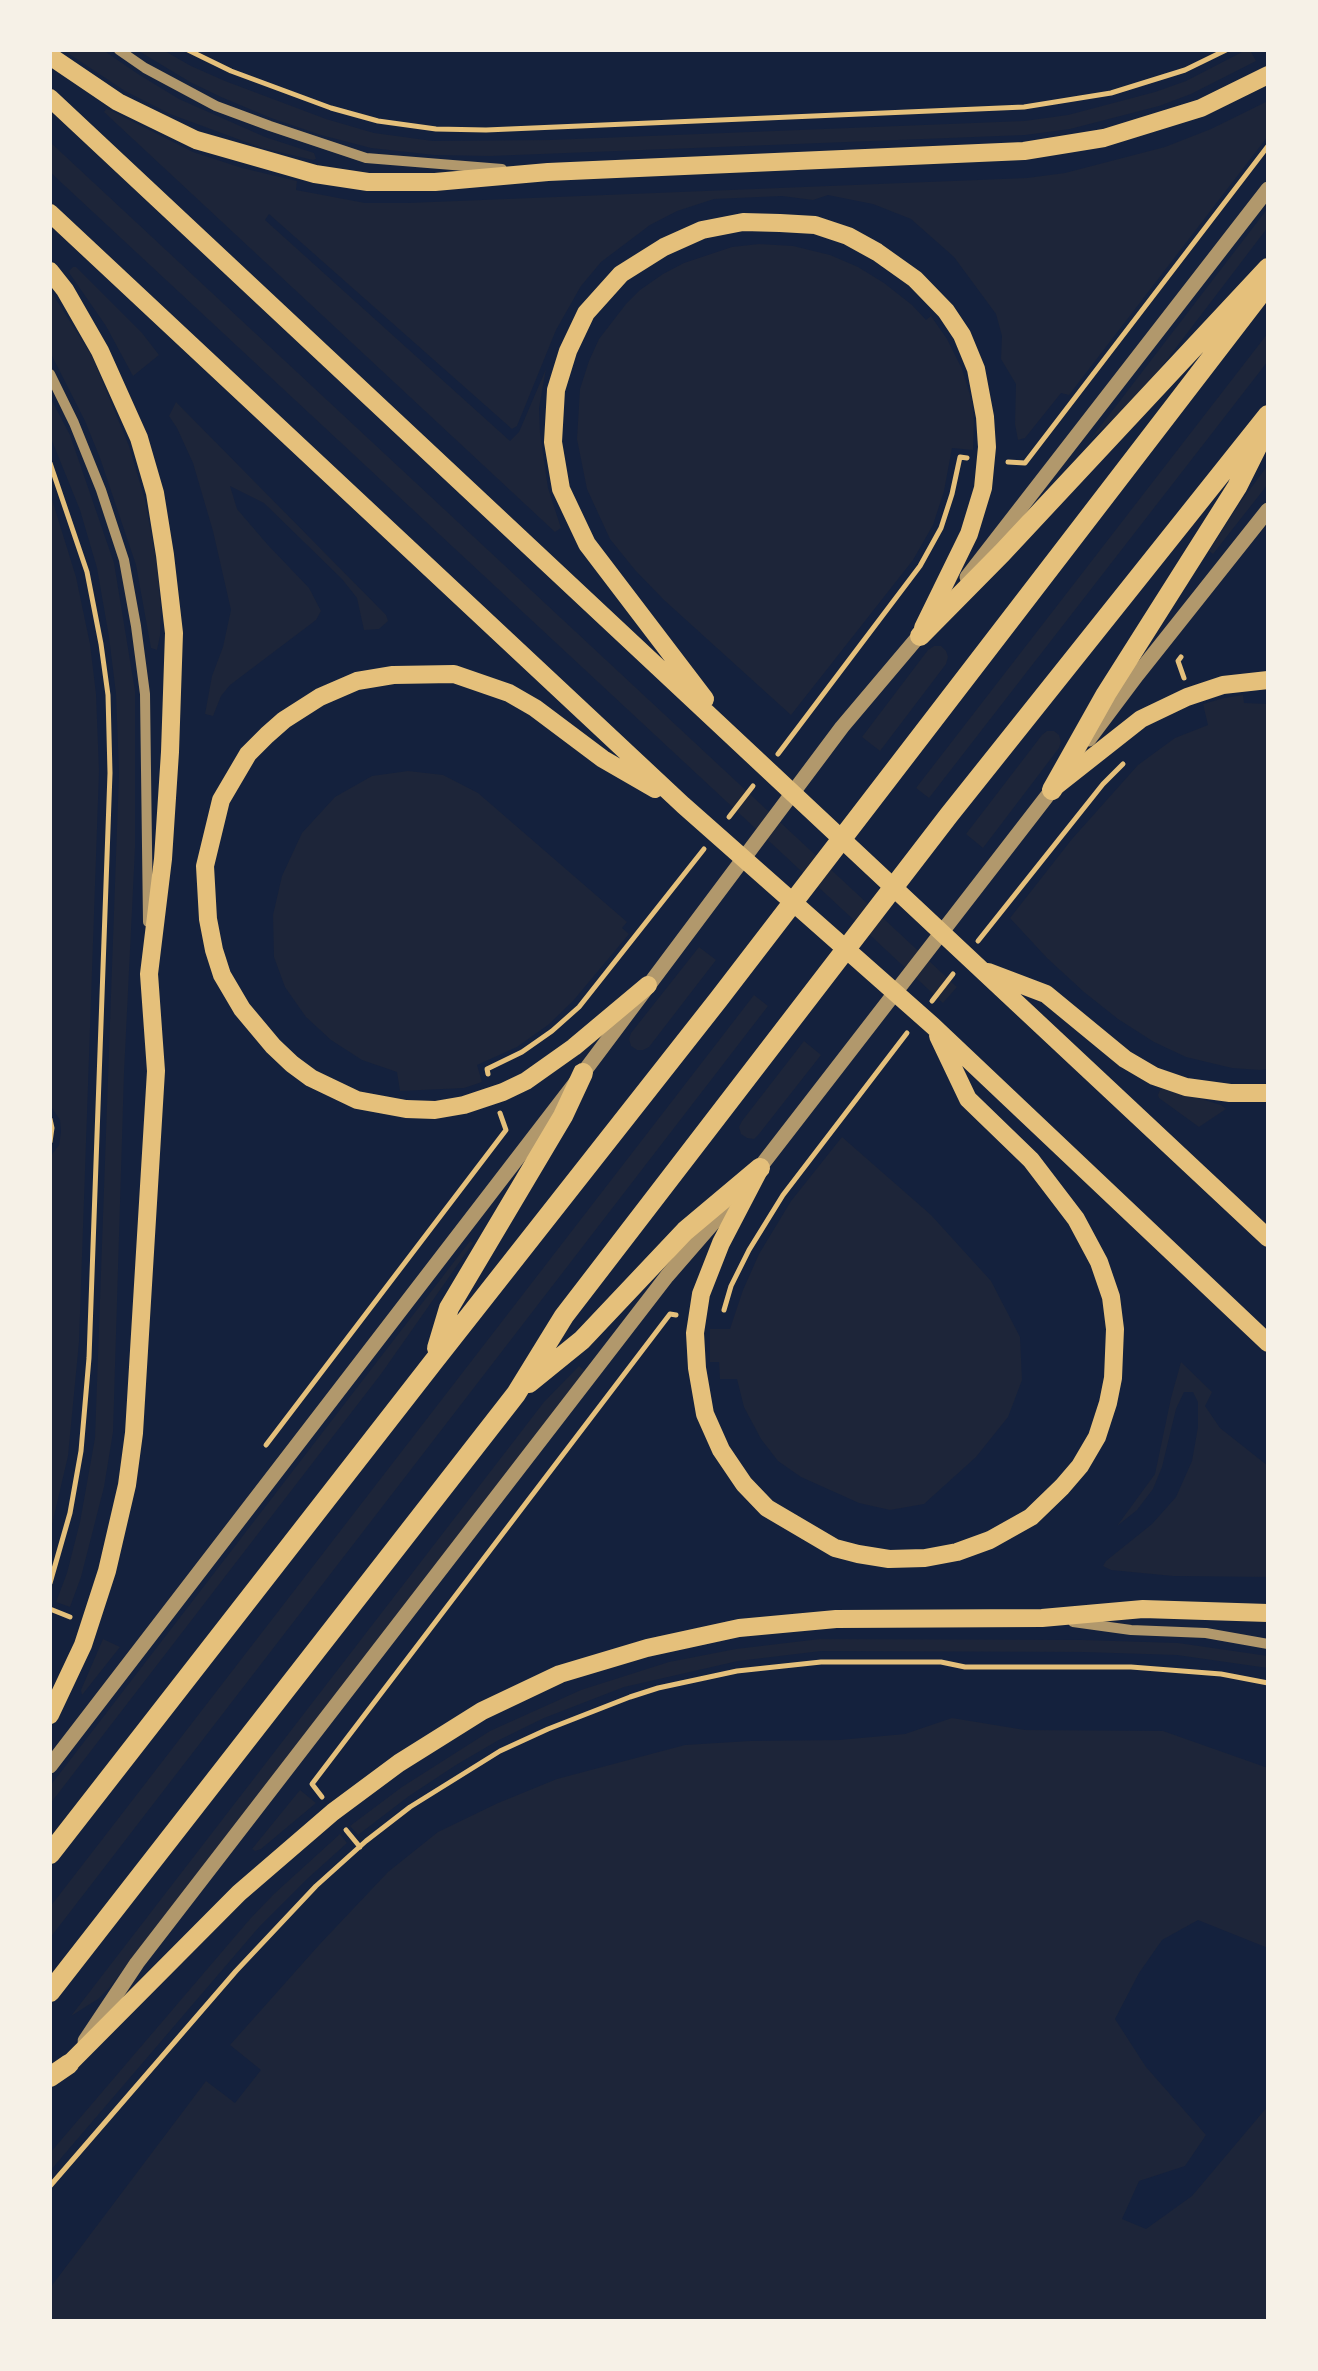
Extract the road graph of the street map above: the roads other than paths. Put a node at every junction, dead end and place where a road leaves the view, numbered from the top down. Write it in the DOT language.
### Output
graph roads {
  1 [pos="120,50"];
  2 [pos="50,56"];
  3 [pos="1268,75"];
  4 [pos="50,98"];
  5 [pos="548,172"];
  6 [pos="1268,189"];
  7 [pos="50,213"];
  8 [pos="1268,268"];
  9 [pos="50,271"];
  10 [pos="1268,284"];
  11 [pos="50,374"];
  12 [pos="1268,415"];
  13 [pos="1268,424"];
  14 [pos="1268,510"];
  15 [pos="920,636"];
  16 [pos="1268,680"];
  17 [pos="735,740"];
  18 [pos="1052,790"];
  19 [pos="683,804"];
  20 [pos="970,964"];
  21 [pos="148,974"];
  22 [pos="652,979"];
  23 [pos="925,1023"];
  24 [pos="583,1073"];
  25 [pos="1268,1093"];
  26 [pos="760,1168"];
  27 [pos="1268,1238"];
  28 [pos="1268,1343"];
  29 [pos="434,1361"];
  30 [pos="516,1394"];
  31 [pos="1268,1613"];
  32 [pos="1042,1618"];
  33 [pos="1268,1644"];
  34 [pos="50,1715"];
  35 [pos="50,1766"];
  36 [pos="50,1854"];
  37 [pos="50,1992"];
  38 [pos="69,2064"];
  39 [pos="50,2076"];
  40 [pos="50,2089"];
  1 -- 5 [label="street"];
  2 -- 5 [label="main road"];
  3 -- 5 [label="main road"];
  4 -- 17 [label="main road"];
  6 -- 15 [label="street"];
  7 -- 19 [label="main road"];
  8 -- 15 [label="main road"];
  9 -- 21 [label="main road"];
  10 -- 29 [label="main road"];
  11 -- 21 [label="street"];
  12 -- 30 [label="main road"];
  13 -- 18 [label="main road"];
  14 -- 18 [label="street"];
  15 -- 17 [label="main road"];
  15 -- 22 [label="street"];
  16 -- 18 [label="main road"];
  17 -- 20 [label="main road"];
  18 -- 26 [label="street"];
  19 -- 22 [label="main road"];
  19 -- 23 [label="main road"];
  20 -- 25 [label="main road"];
  20 -- 27 [label="main road"];
  21 -- 34 [label="main road"];
  22 -- 24 [label="street"];
  23 -- 26 [label="main road"];
  23 -- 28 [label="main road"];
  24 -- 29 [label="main road"];
  24 -- 35 [label="street"];
  26 -- 30 [label="main road"];
  26 -- 38 [label="street"];
  29 -- 36 [label="main road"];
  30 -- 37 [label="main road"];
  31 -- 32 [label="main road"];
  32 -- 33 [label="street"];
  32 -- 38 [label="main road"];
  38 -- 39 [label="main road"];
  38 -- 40 [label="street"];
}
